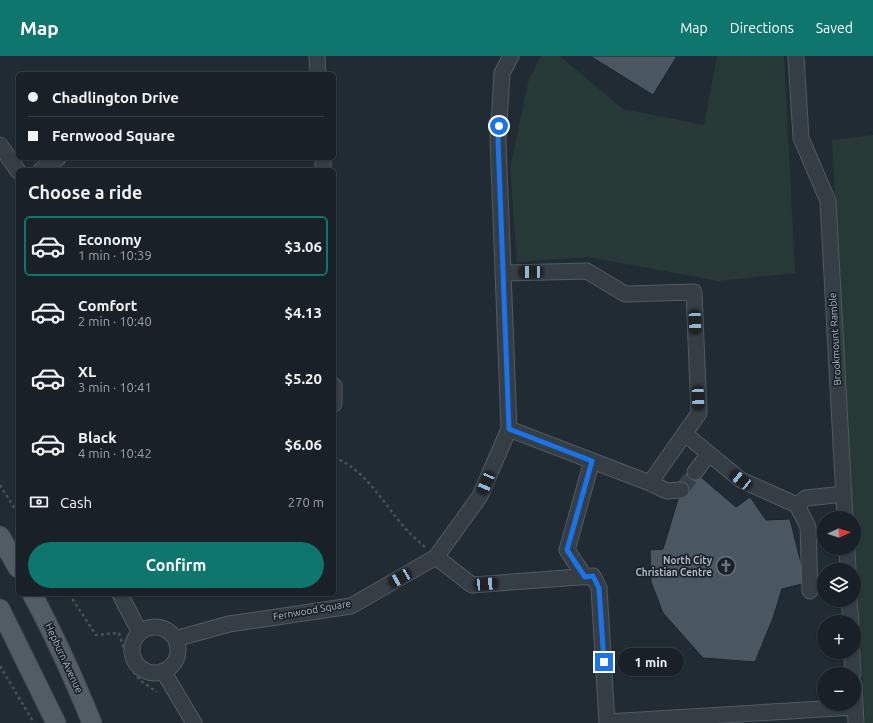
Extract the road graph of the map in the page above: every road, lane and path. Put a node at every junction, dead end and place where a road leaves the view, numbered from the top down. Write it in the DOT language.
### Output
graph roads {
  1 [pos="317,56"];
  2 [pos="510,56"];
  3 [pos="796,56"];
  4 [pos="318,72"];
  5 [pos="0,145"];
  6 [pos="55,160"];
  7 [pos="17,168"];
  8 [pos="44,168"];
  9 [pos="503,273"];
  10 [pos="509,429"];
  11 [pos="684,434"];
  12 [pos="709,454"];
  13 [pos="336,457"];
  14 [pos="592,461"];
  15 [pos="695,472"];
  16 [pos="650,483"];
  17 [pos="0,485"];
  18 [pos="681,490"];
  19 [pos="844,494"];
  20 [pos="797,505"];
  21 [pos="16,511"];
  22 [pos="845,511"];
  23 [pos="0,536"];
  24 [pos="436,557"];
  25 [pos="16,564"];
  26 [pos="585,577"];
  27 [pos="810,591"];
  28 [pos="33,596"];
  29 [pos="71,596"];
  30 [pos="121,596"];
  31 [pos="0,609"];
  32 [pos="140,633"];
  33 [pos="175,639"];
  34 [pos="0,666"];
  35 [pos="164,671"];
  36 [pos="158,693"];
  37 [pos="817,709"];
  38 [pos="855,711"];
  39 [pos="55,722"];
  40 [pos="607,722"];
  41 [pos="34,723"];
  42 [pos="92,723"];
  43 [pos="194,723"];
  44 [pos="856,723"];
  1 -- 4 [label="street"];
  2 -- 9 [label="street"];
  3 -- 19 [label="street, Brookmount Ramble"];
  5 -- 7 [label="street"];
  6 -- 8 [label="street"];
  9 -- 10 [label="street"];
  9 -- 11 [label="street"];
  10 -- 14 [label="street"];
  10 -- 24 [label="street"];
  11 -- 12 [label="street"];
  11 -- 16 [label="street"];
  12 -- 15 [label="street"];
  12 -- 20 [label="street"];
  13 -- 24 [label="path"];
  14 -- 16 [label="street"];
  14 -- 26 [label="street"];
  16 -- 18 [label="street"];
  17 -- 21 [label="path"];
  19 -- 20 [label="street"];
  19 -- 22 [label="street, Brookmount Ramble"];
  20 -- 27 [label="street"];
  23 -- 25 [label="main road"];
  24 -- 26 [label="street"];
  24 -- 33 [label="street, Fernwood Square"];
  26 -- 40 [label="street"];
  28 -- 42 [label="main road, Hepburn Avenue"];
  29 -- 36 [label="path"];
  30 -- 32 [label="street"];
  31 -- 39 [label="main road"];
  32 -- 33 [label="street"];
  32 -- 35 [label="street"];
  33 -- 35 [label="street"];
  34 -- 41 [label="path"];
  35 -- 43 [label="street"];
  37 -- 40 [label="street"];
  38 -- 44 [label="street"];
}
